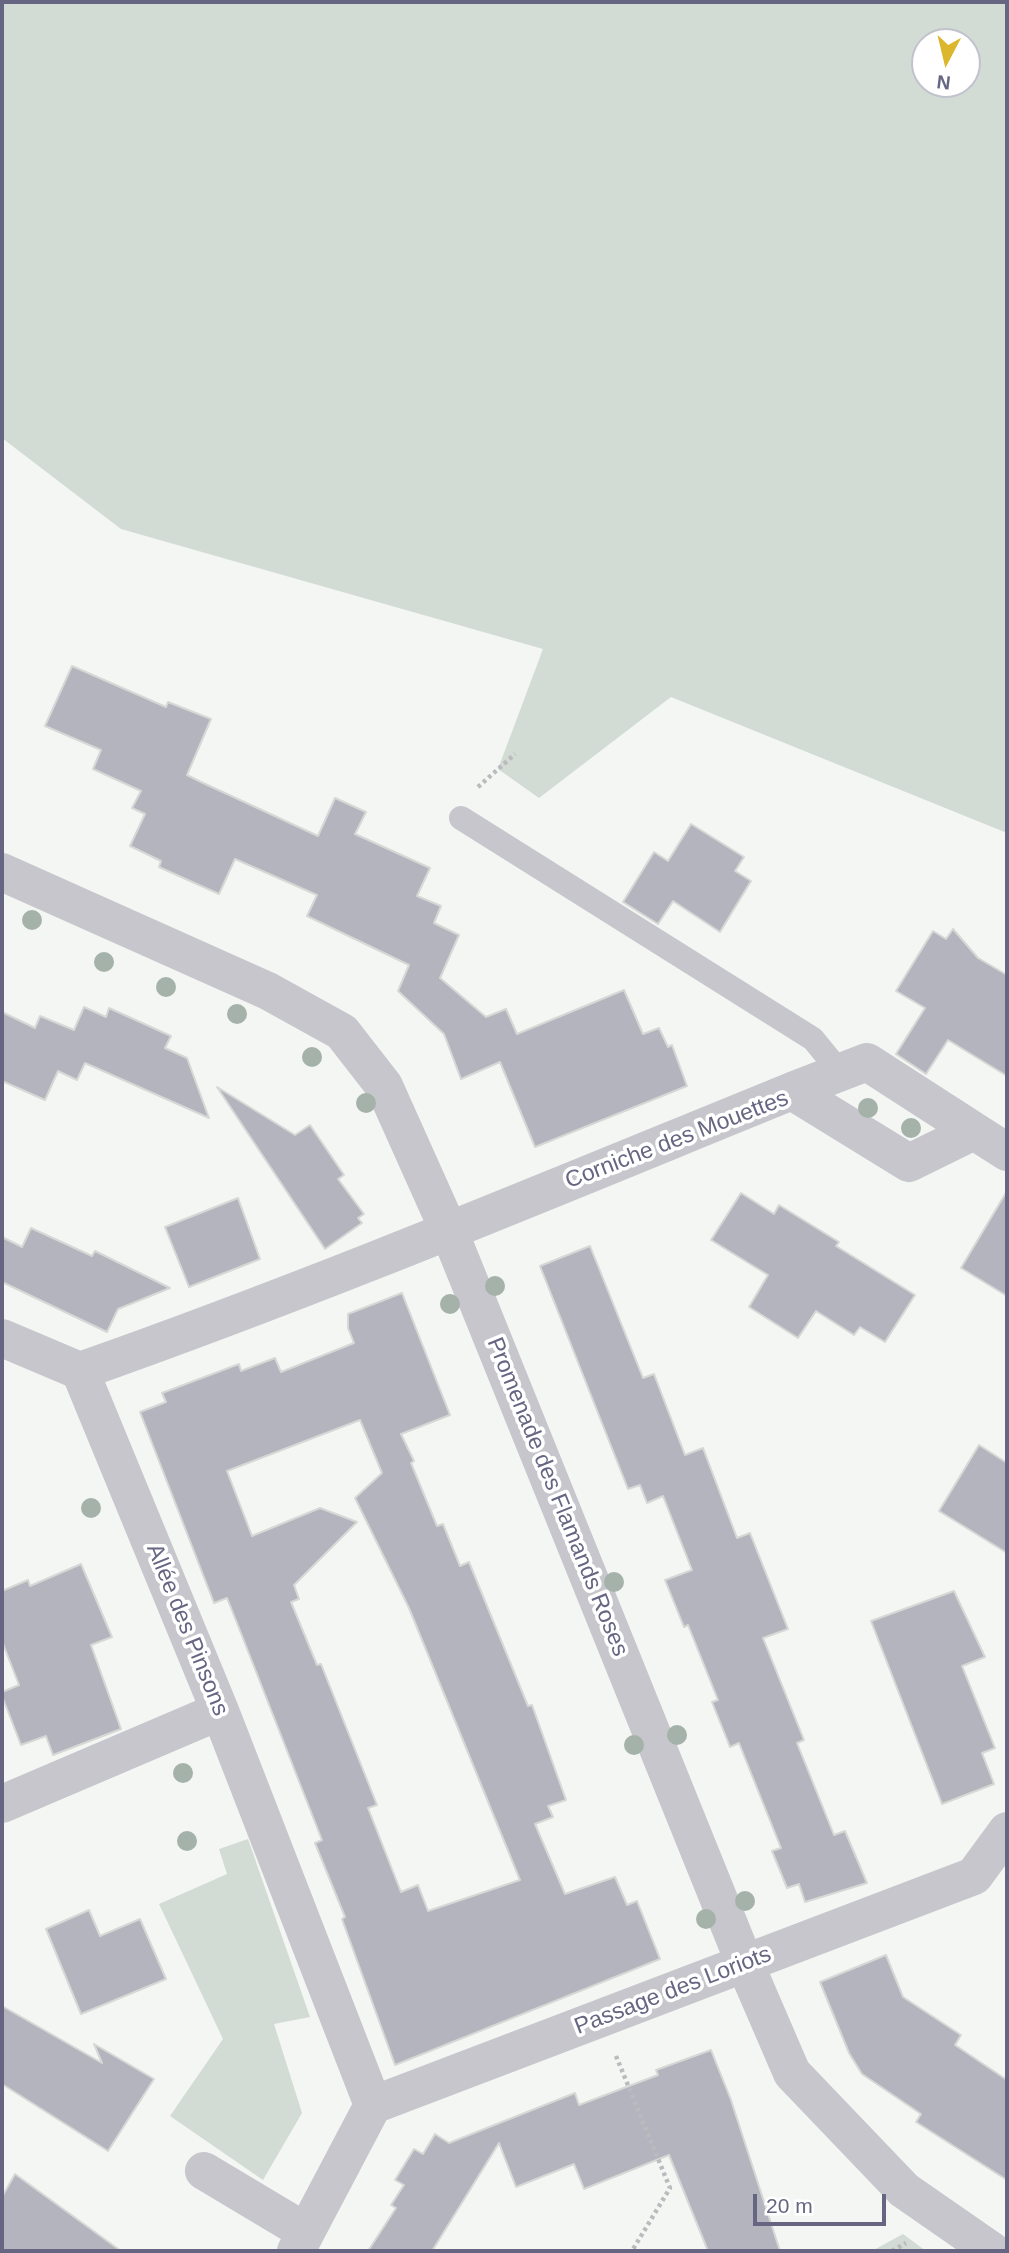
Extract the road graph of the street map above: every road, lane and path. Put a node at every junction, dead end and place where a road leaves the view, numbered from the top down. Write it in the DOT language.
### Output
graph roads {
  1 [pos="515,754"];
  2 [pos="461,818"];
  3 [pos="2,872"];
  4 [pos="840,1072"];
  5 [pos="792,1091"];
  6 [pos="974,1131"];
  7 [pos="1007,1152"];
  8 [pos="449,1231"];
  9 [pos="2,1338"];
  10 [pos="80,1371"];
  11 [pos="220,1711"];
  12 [pos="2,1804"];
  13 [pos="1007,1831"];
  14 [pos="745,1964"];
  15 [pos="601,2018"];
  16 [pos="373,2105"];
  17 [pos="204,2171"];
  18 [pos="301,2242"];
  19 [pos="632,2251"];
  20 [pos="992,2251"];
  1 -- 2 [label="path"];
  2 -- 4 [label="lane"];
  3 -- 8 [label="street, Promenade des Flamands Roses"];
  4 -- 5 [label="street"];
  4 -- 6 [label="street"];
  5 -- 6 [label="street, Corniche des Mouettes"];
  5 -- 8 [label="street, Corniche des Mouettes"];
  6 -- 7 [label="street"];
  8 -- 10 [label="street"];
  8 -- 14 [label="street, Promenade des Flamands Roses"];
  9 -- 10 [label="street"];
  10 -- 11 [label="street, Allée des Pinsons"];
  11 -- 12 [label="street"];
  11 -- 16 [label="street, Allée des Pinsons"];
  13 -- 14 [label="street, Passage des Loriots"];
  14 -- 15 [label="street, Passage des Loriots"];
  14 -- 20 [label="street, Promenade des Flamands Roses"];
  15 -- 16 [label="street, Passage des Loriots"];
  15 -- 19 [label="path"];
  16 -- 18 [label="street"];
  17 -- 18 [label="street"];
}
